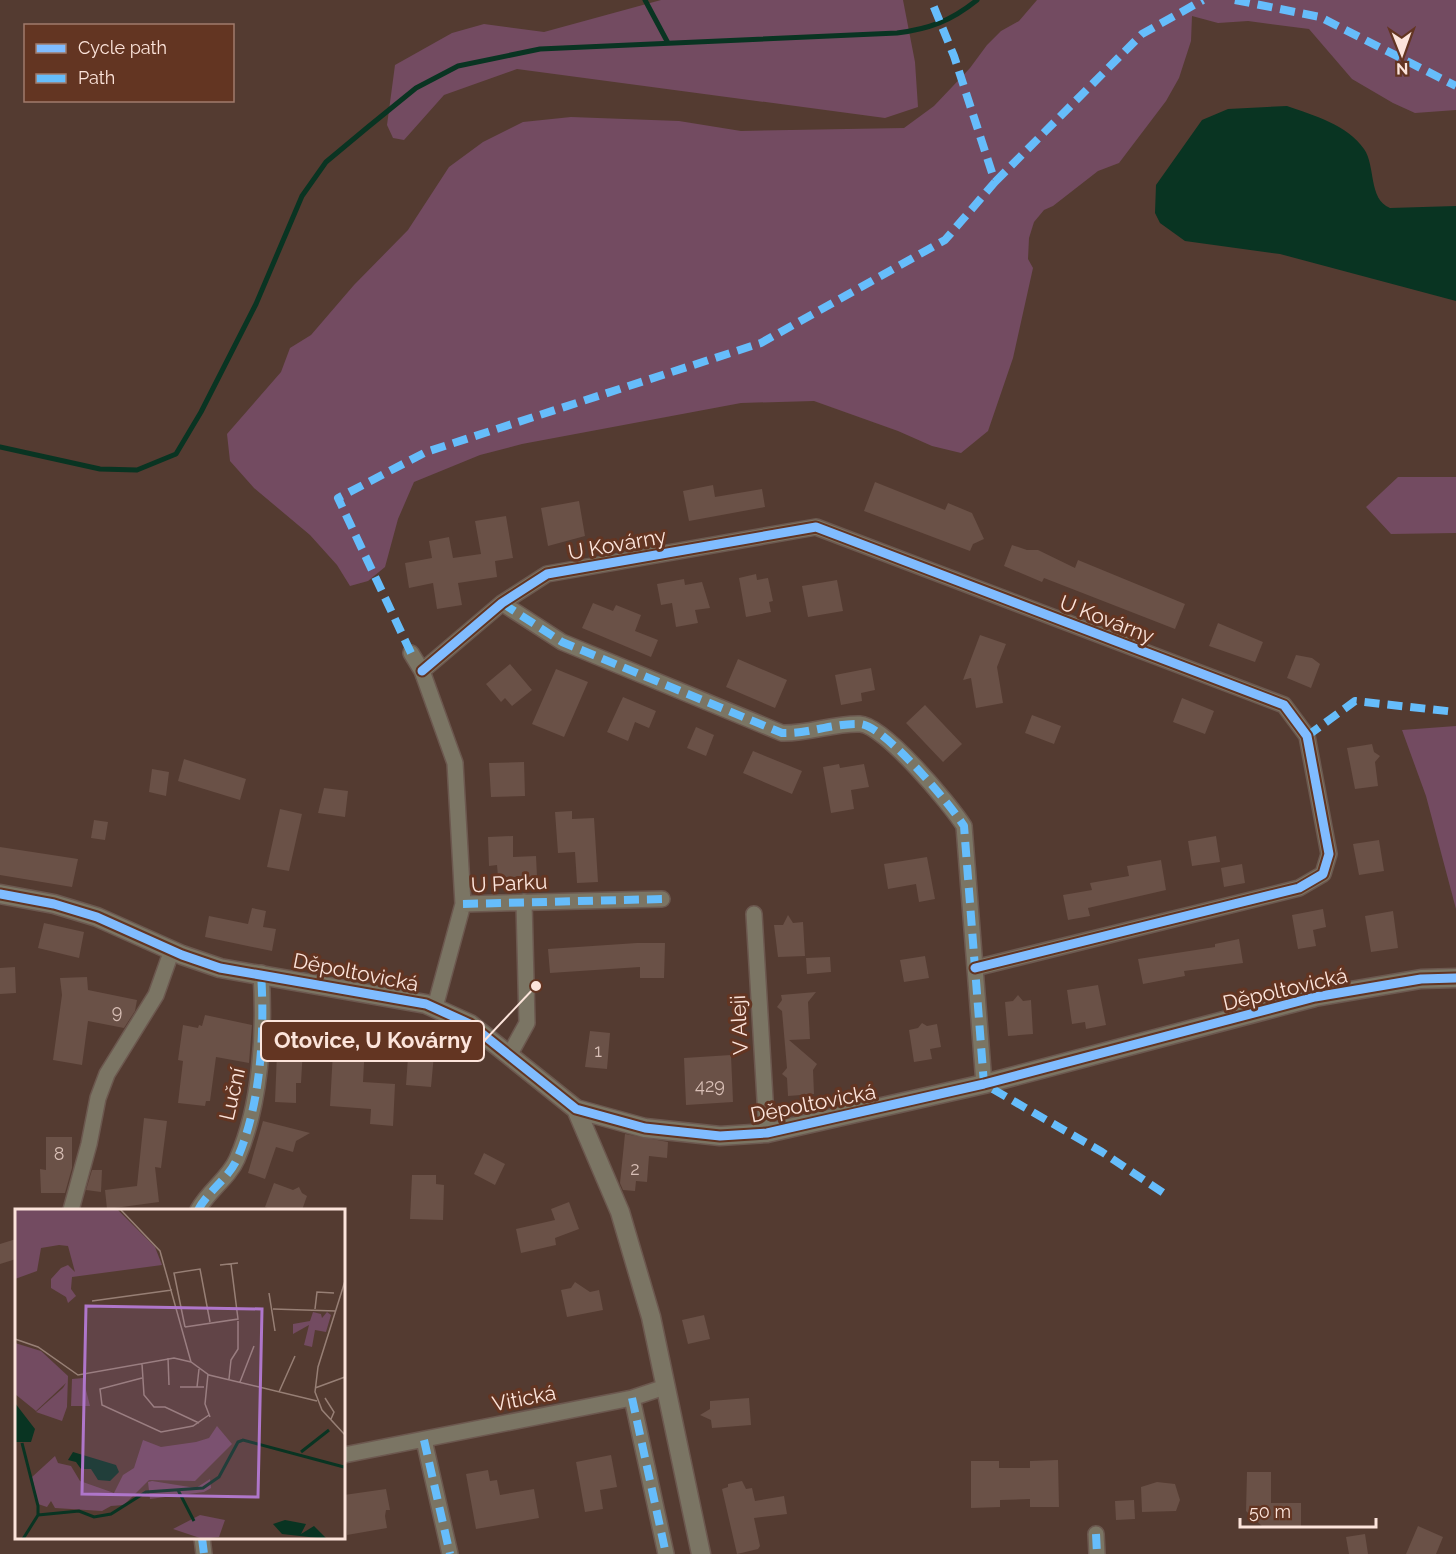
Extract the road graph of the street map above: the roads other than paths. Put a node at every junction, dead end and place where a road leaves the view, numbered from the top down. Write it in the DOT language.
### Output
graph roads {
  1 [pos="502,603"];
  2 [pos="411,653"];
  3 [pos="422,671"];
  4 [pos="0,894"];
  5 [pos="662,898"];
  6 [pos="524,902"];
  7 [pos="463,904"];
  8 [pos="754,914"];
  9 [pos="172,951"];
  10 [pos="975,968"];
  11 [pos="261,973"];
  12 [pos="1456,978"];
  13 [pos="435,1007"];
  14 [pos="510,1054"];
  15 [pos="984,1084"];
  16 [pos="576,1109"];
  17 [pos="767,1133"];
  18 [pos="71,1209"];
  19 [pos="199,1209"];
  20 [pos="665,1388"];
  21 [pos="632,1398"];
  22 [pos="424,1440"];
  23 [pos="345,1455"];
  24 [pos="1096,1534"];
  25 [pos="202,1539"];
  26 [pos="204,1554"];
  27 [pos="450,1554"];
  28 [pos="666,1554"];
  29 [pos="701,1554"];
  30 [pos="1097,1554"];
  1 -- 3 [label="street, U Kovárny"];
  1 -- 10 [label="street"];
  1 -- 10 [label="street, U Kovárny"];
  2 -- 3 [label="street"];
  3 -- 7 [label="street"];
  4 -- 9 [label="street, Děpoltovická"];
  5 -- 6 [label="street, U Parku"];
  6 -- 7 [label="street, U Parku"];
  6 -- 14 [label="street"];
  7 -- 13 [label="street, U Parku"];
  8 -- 17 [label="street, V Aleji"];
  9 -- 11 [label="street, Děpoltovická"];
  9 -- 18 [label="street"];
  10 -- 15 [label="street"];
  11 -- 13 [label="street, Děpoltovická"];
  11 -- 19 [label="street, Luční"];
  12 -- 15 [label="street, Děpoltovická"];
  13 -- 14 [label="street, Děpoltovická"];
  14 -- 16 [label="street, Děpoltovická"];
  15 -- 17 [label="street, Děpoltovická"];
  16 -- 17 [label="street, Děpoltovická"];
  16 -- 20 [label="street, Děpoltovická"];
  20 -- 21 [label="street, Vitická"];
  20 -- 29 [label="street, Děpoltovická"];
  21 -- 22 [label="street, Vitická"];
  21 -- 28 [label="street"];
  22 -- 23 [label="street, Vitická"];
  22 -- 27 [label="street"];
  24 -- 30 [label="street"];
  25 -- 26 [label="street"];
}
